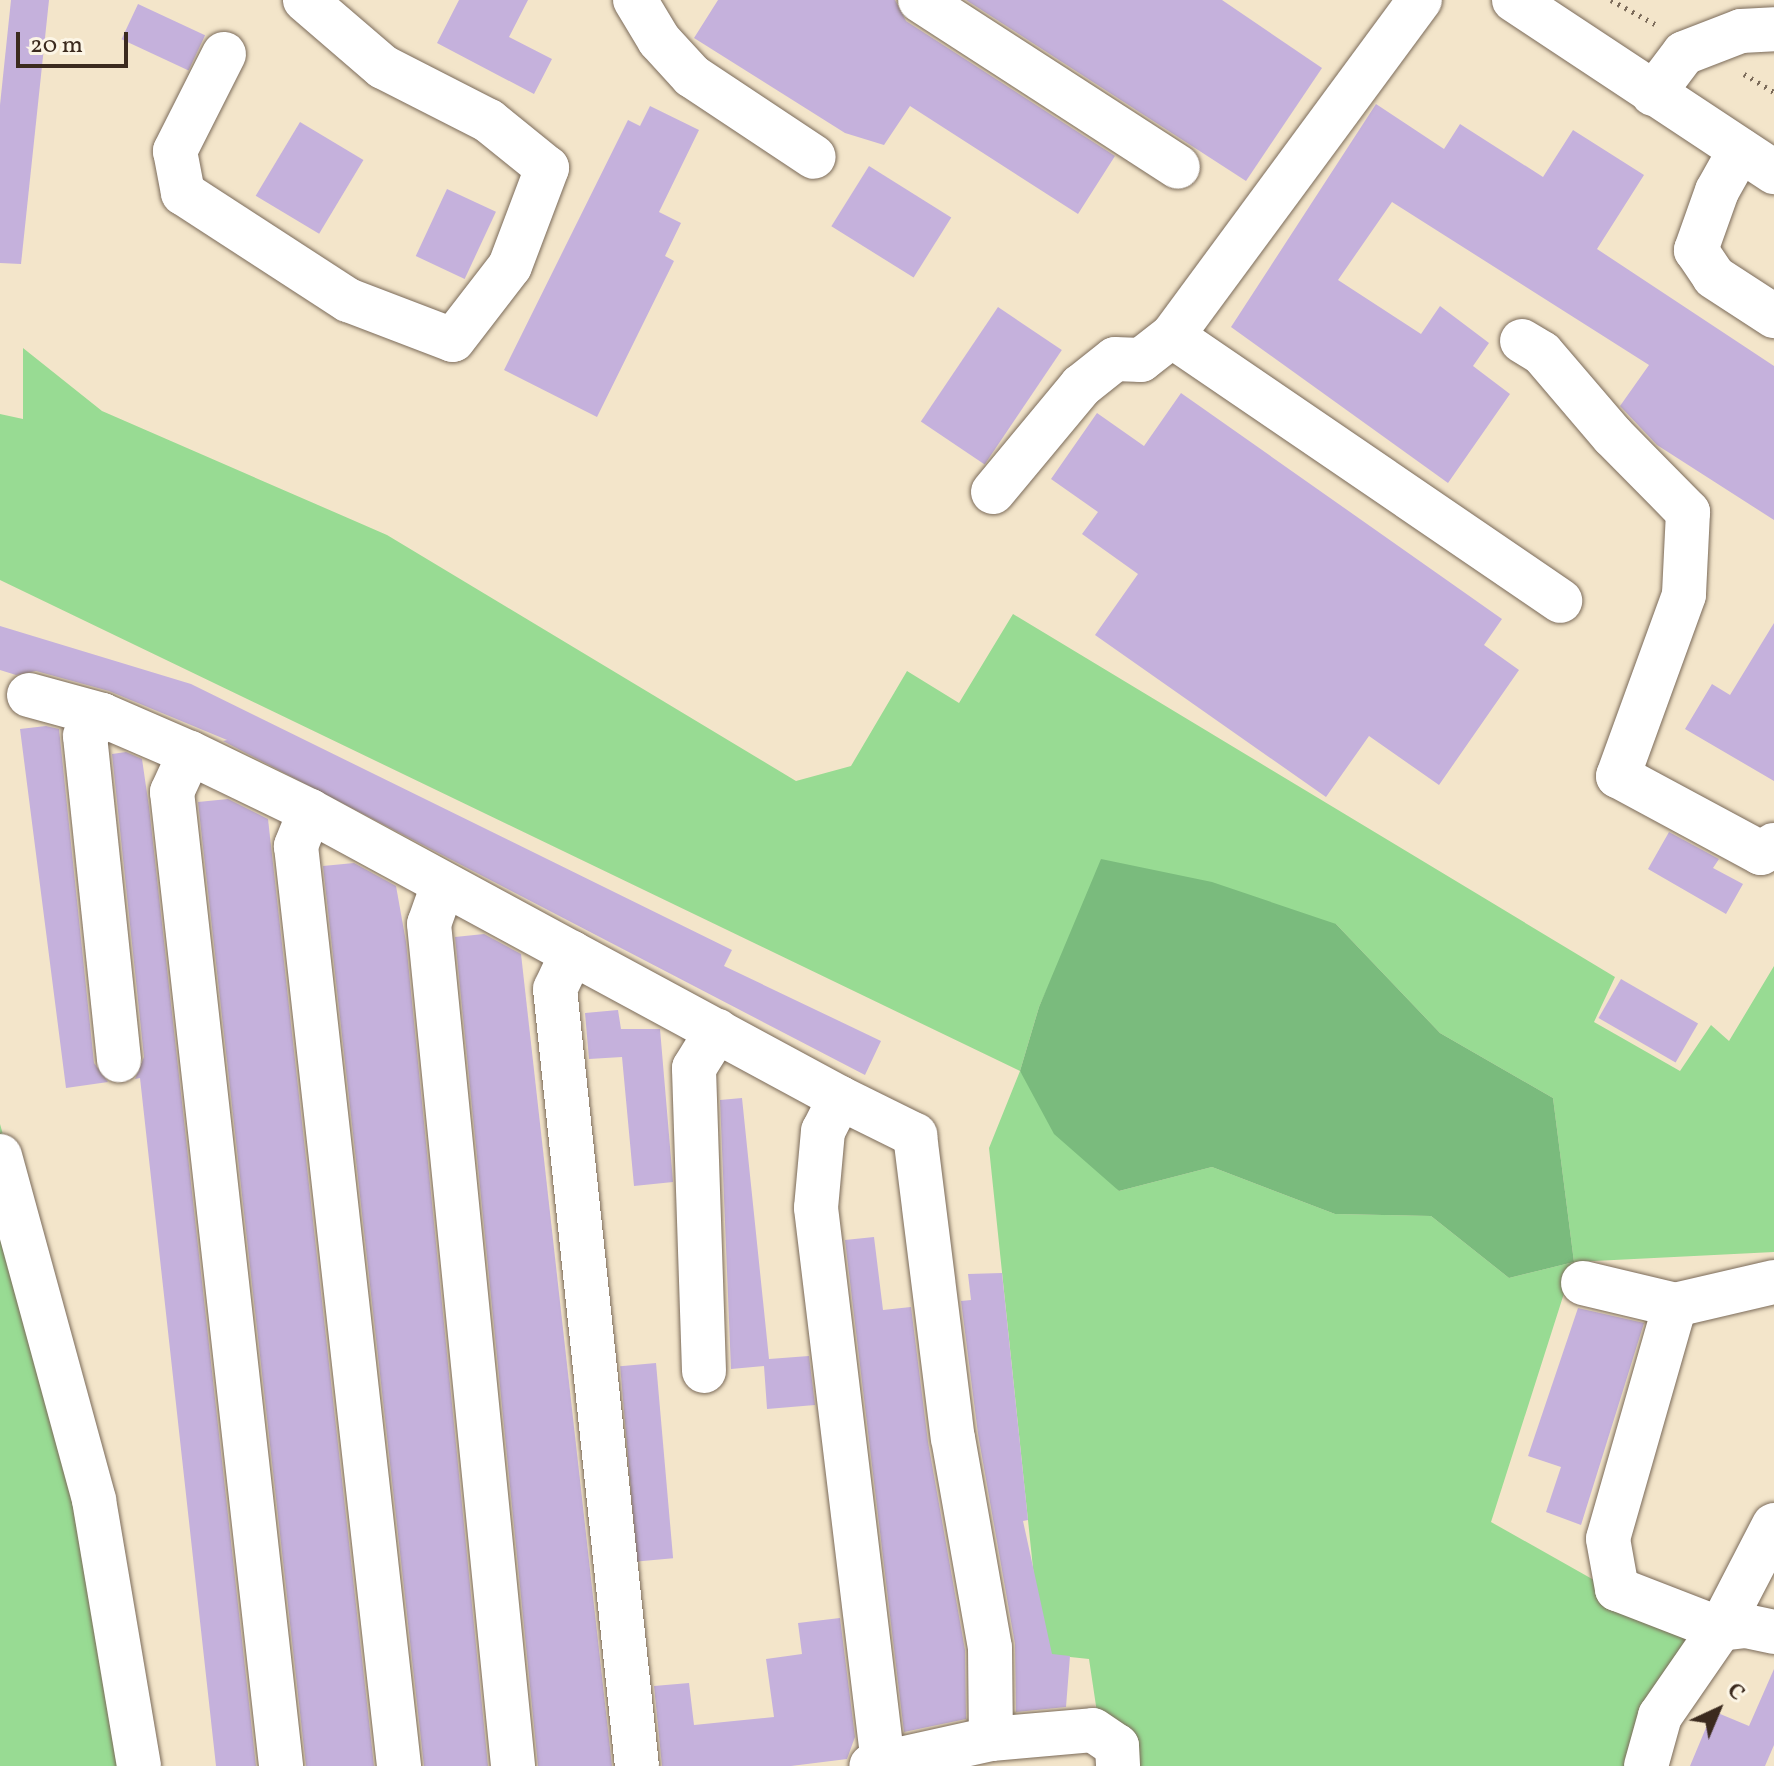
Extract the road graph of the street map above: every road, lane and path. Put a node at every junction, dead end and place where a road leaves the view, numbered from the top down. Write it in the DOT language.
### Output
graph roads {
  1 [pos="305,0"];
  2 [pos="635,0"];
  3 [pos="920,0"];
  4 [pos="1420,0"];
  5 [pos="1514,0"];
  6 [pos="1744,20"];
  7 [pos="224,54"];
  8 [pos="1653,94"];
  9 [pos="814,157"];
  10 [pos="1757,161"];
  11 [pos="1178,167"];
  12 [pos="1774,316"];
  13 [pos="1172,336"];
  14 [pos="1522,341"];
  15 [pos="993,492"];
  16 [pos="1560,601"];
  17 [pos="29,695"];
  18 [pos="102,715"];
  19 [pos="190,753"];
  20 [pos="310,811"];
  21 [pos="1774,845"];
  22 [pos="443,885"];
  23 [pos="572,953"];
  24 [pos="717,1031"];
  25 [pos="119,1060"];
  26 [pos="840,1098"];
  27 [pos="0,1156"];
  28 [pos="1774,1282"];
  29 [pos="1583,1283"];
  30 [pos="1675,1305"];
  31 [pos="704,1371"];
  32 [pos="1774,1525"];
  33 [pos="1720,1629"];
  34 [pos="1774,1632"];
  35 [pos="991,1739"];
  36 [pos="877,1764"];
  37 [pos="139,1766"];
  38 [pos="281,1766"];
  39 [pos="399,1766"];
  40 [pos="513,1766"];
  41 [pos="637,1766"];
  42 [pos="1118,1766"];
  43 [pos="1646,1766"];
  1 -- 7 [label="main road"];
  2 -- 9 [label="main road"];
  3 -- 11 [label="main road"];
  4 -- 13 [label="main road"];
  5 -- 8 [label="main road"];
  6 -- 8 [label="main road"];
  8 -- 10 [label="main road"];
  10 -- 12 [label="main road"];
  13 -- 15 [label="main road"];
  13 -- 16 [label="main road"];
  14 -- 21 [label="main road"];
  17 -- 18 [label="main road"];
  18 -- 19 [label="main road"];
  18 -- 25 [label="main road"];
  19 -- 20 [label="main road"];
  19 -- 38 [label="main road"];
  20 -- 22 [label="main road"];
  20 -- 39 [label="main road"];
  22 -- 23 [label="main road"];
  22 -- 40 [label="main road"];
  23 -- 24 [label="main road"];
  23 -- 41 [label="main road"];
  24 -- 26 [label="main road"];
  24 -- 31 [label="main road"];
  26 -- 35 [label="main road"];
  26 -- 36 [label="main road"];
  27 -- 37 [label="main road"];
  28 -- 30 [label="main road"];
  29 -- 30 [label="main road"];
  30 -- 33 [label="main road"];
  32 -- 33 [label="main road"];
  33 -- 34 [label="main road"];
  33 -- 43 [label="main road"];
  35 -- 36 [label="main road"];
  35 -- 42 [label="main road"];
}
